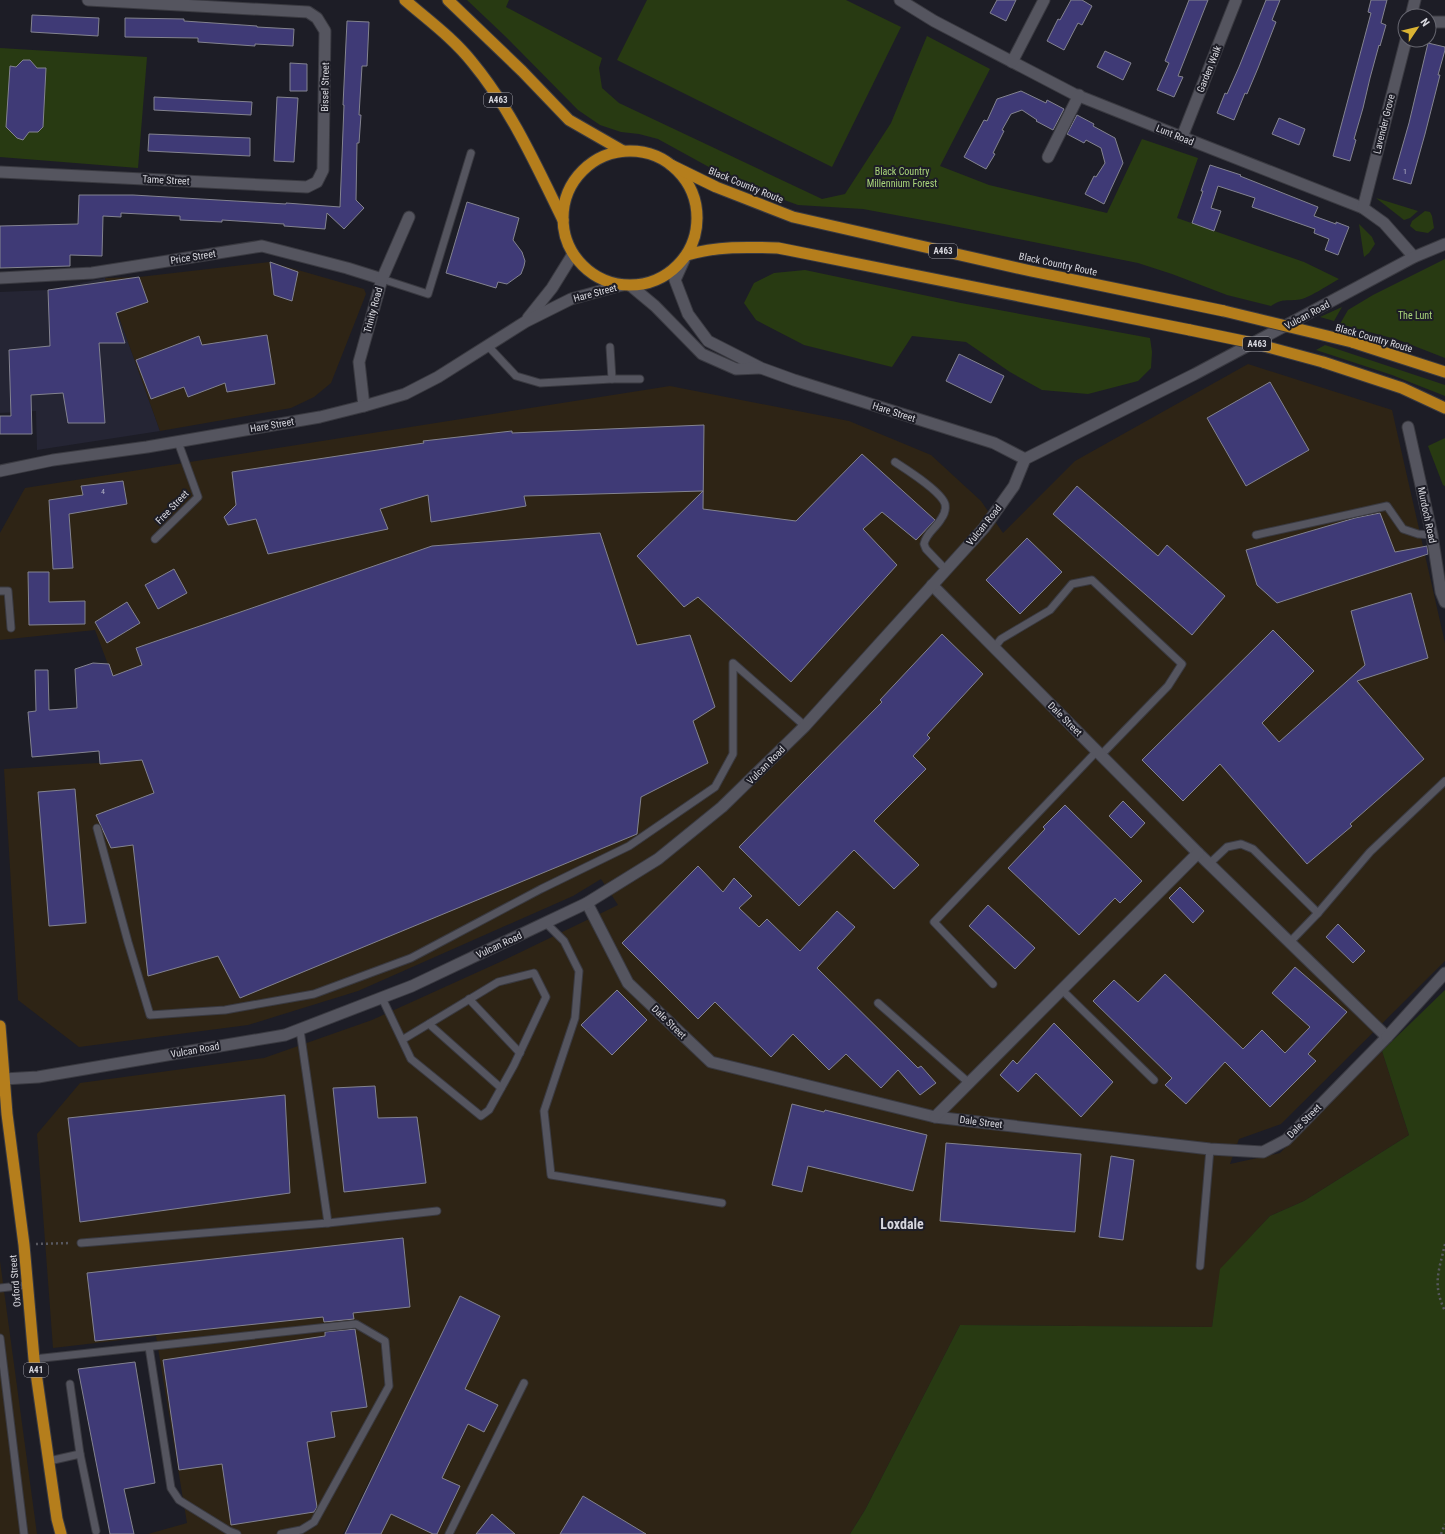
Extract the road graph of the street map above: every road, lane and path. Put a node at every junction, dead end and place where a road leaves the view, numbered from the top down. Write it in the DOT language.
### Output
graph roads {
  1 [pos="88,0"];
  2 [pos="405,0"];
  3 [pos="448,0"];
  4 [pos="900,0"];
  5 [pos="1044,0"];
  6 [pos="1236,0"];
  7 [pos="1404,48"];
  8 [pos="1012,62"];
  9 [pos="1079,95"];
  10 [pos="1182,137"];
  11 [pos="622,152"];
  12 [pos="471,153"];
  13 [pos="1048,157"];
  14 [pos="671,165"];
  15 [pos="323,170"];
  16 [pos="0,172"];
  17 [pos="1363,208"];
  18 [pos="409,217"];
  19 [pos="563,221"];
  20 [pos="1445,244"];
  21 [pos="573,254"];
  22 [pos="685,257"];
  23 [pos="1414,257"];
  24 [pos="0,278"];
  25 [pos="382,279"];
  26 [pos="627,286"];
  27 [pos="525,322"];
  28 [pos="488,346"];
  29 [pos="610,347"];
  30 [pos="761,368"];
  31 [pos="1445,372"];
  32 [pos="612,379"];
  33 [pos="640,379"];
  34 [pos="364,406"];
  35 [pos="1445,408"];
  36 [pos="1408,427"];
  37 [pos="178,442"];
  38 [pos="1025,459"];
  39 [pos="895,462"];
  40 [pos="0,471"];
  41 [pos="1256,535"];
  42 [pos="1432,535"];
  43 [pos="155,539"];
  44 [pos="946,570"];
  45 [pos="932,586"];
  46 [pos="0,591"];
  47 [pos="1445,602"];
  48 [pos="11,628"];
  49 [pos="994,648"];
  50 [pos="805,726"];
  51 [pos="1099,753"];
  52 [pos="1445,780"];
  53 [pos="97,828"];
  54 [pos="1198,853"];
  55 [pos="1209,864"];
  56 [pos="587,903"];
  57 [pos="1318,913"];
  58 [pos="546,923"];
  59 [pos="1290,942"];
  60 [pos="1445,973"];
  61 [pos="993,984"];
  62 [pos="1062,990"];
  63 [pos="382,998"];
  64 [pos="469,999"];
  65 [pos="878,1003"];
  66 [pos="429,1024"];
  67 [pos="0,1026"];
  68 [pos="300,1030"];
  69 [pos="1387,1037"];
  70 [pos="402,1040"];
  71 [pos="520,1053"];
  72 [pos="4,1079"];
  73 [pos="1154,1080"];
  74 [pos="969,1083"];
  75 [pos="501,1088"];
  76 [pos="935,1117"];
  77 [pos="1210,1149"];
  78 [pos="722,1203"];
  79 [pos="437,1211"];
  80 [pos="328,1223"];
  81 [pos="81,1243"];
  82 [pos="1445,1244"];
  83 [pos="24,1245"];
  84 [pos="1200,1266"];
  85 [pos="27,1285"];
  86 [pos="0,1288"];
  87 [pos="1445,1311"];
  88 [pos="0,1338"];
  89 [pos="149,1347"];
  90 [pos="34,1359"];
  91 [pos="524,1383"];
  92 [pos="70,1384"];
  93 [pos="80,1454"];
  94 [pos="49,1461"];
  95 [pos="1445,1524"];
  96 [pos="96,1531"];
  97 [pos="24,1534"];
  98 [pos="61,1534"];
  99 [pos="237,1534"];
  100 [pos="281,1534"];
  101 [pos="449,1534"];
  102 [pos="1441,1534"];
  1 -- 15 [label="street, Bissel Street"];
  2 -- 19 [label="highway, A463"];
  3 -- 11 [label="highway"];
  4 -- 8 [label="street, Lunt Road"];
  5 -- 8 [label="street"];
  6 -- 10 [label="street, Garden Walk"];
  7 -- 17 [label="street, Lavender Grove"];
  8 -- 9 [label="street, Lunt Road"];
  9 -- 10 [label="street, Lunt Road"];
  9 -- 13 [label="street"];
  10 -- 17 [label="street, Lunt Road"];
  11 -- 14 [label="highway"];
  11 -- 19 [label="highway"];
  12 -- 25 [label="lane"];
  14 -- 22 [label="highway"];
  14 -- 31 [label="highway, Black Country Route / A463, bridge"];
  15 -- 16 [label="street, Tame Street"];
  17 -- 23 [label="street, Lunt Road"];
  18 -- 25 [label="street, Trinity Road"];
  19 -- 21 [label="highway"];
  20 -- 23 [label="street"];
  21 -- 26 [label="highway"];
  21 -- 27 [label="street, Hare Street"];
  22 -- 26 [label="highway"];
  22 -- 30 [label="street, Hare Street"];
  22 -- 35 [label="highway, A463, bridge"];
  23 -- 38 [label="street, Vulcan Road"];
  24 -- 25 [label="street, Price Street"];
  25 -- 34 [label="street, Trinity Road"];
  26 -- 27 [label="street, Hare Street"];
  26 -- 30 [label="street, Hare Street"];
  27 -- 28 [label="street, Hare Street"];
  28 -- 32 [label="lane"];
  28 -- 34 [label="street, Hare Street"];
  29 -- 32 [label="lane"];
  30 -- 38 [label="street, Hare Street"];
  32 -- 33 [label="lane"];
  34 -- 37 [label="street, Hare Street"];
  36 -- 42 [label="street, Murdoch Road"];
  37 -- 40 [label="street, Hare Street"];
  37 -- 43 [label="lane, Free Street"];
  38 -- 44 [label="street, Vulcan Road"];
  39 -- 44 [label="lane"];
  41 -- 42 [label="lane"];
  42 -- 47 [label="street, Murdoch Road"];
  44 -- 45 [label="street, Vulcan Road"];
  45 -- 49 [label="street, Dale Street"];
  45 -- 50 [label="street, Vulcan Road"];
  46 -- 48 [label="lane"];
  49 -- 51 [label="street, Dale Street"];
  49 -- 51 [label="lane"];
  50 -- 53 [label="lane"];
  50 -- 56 [label="street, Vulcan Road"];
  51 -- 54 [label="street, Dale Street"];
  51 -- 61 [label="lane"];
  52 -- 57 [label="lane"];
  54 -- 55 [label="street, Dale Street"];
  54 -- 62 [label="street"];
  55 -- 57 [label="lane"];
  55 -- 59 [label="street, Dale Street"];
  56 -- 58 [label="street, Vulcan Road"];
  56 -- 76 [label="street, Dale Street"];
  57 -- 59 [label="lane"];
  58 -- 63 [label="street, Vulcan Road"];
  58 -- 78 [label="lane"];
  59 -- 69 [label="street, Dale Street"];
  60 -- 69 [label="street"];
  62 -- 73 [label="lane"];
  62 -- 74 [label="street"];
  63 -- 68 [label="street, Vulcan Road"];
  63 -- 70 [label="lane"];
  64 -- 66 [label="lane"];
  64 -- 71 [label="lane"];
  64 -- 71 [label="lane"];
  65 -- 74 [label="lane"];
  66 -- 70 [label="lane"];
  66 -- 75 [label="lane"];
  67 -- 72 [label="highway, Oxford Street / A41"];
  68 -- 72 [label="street, Vulcan Road"];
  68 -- 80 [label="lane"];
  69 -- 77 [label="street, Dale Street"];
  70 -- 75 [label="lane"];
  71 -- 75 [label="lane"];
  72 -- 83 [label="highway, Oxford Street / A41"];
  74 -- 76 [label="street"];
  76 -- 77 [label="street, Dale Street"];
  77 -- 84 [label="lane"];
  79 -- 80 [label="lane"];
  80 -- 81 [label="lane"];
  81 -- 83 [label="path"];
  82 -- 87 [label="path"];
  83 -- 85 [label="highway, Oxford Street / A41"];
  85 -- 86 [label="lane"];
  85 -- 90 [label="highway, Oxford Street / A41"];
  88 -- 97 [label="lane"];
  89 -- 90 [label="lane"];
  89 -- 99 [label="lane"];
  89 -- 100 [label="lane"];
  90 -- 94 [label="highway, Oxford Street / A41"];
  91 -- 101 [label="lane"];
  92 -- 93 [label="lane"];
  93 -- 94 [label="lane"];
  93 -- 96 [label="lane"];
  94 -- 98 [label="highway, Oxford Street / A41"];
  95 -- 102 [label="path"];
}
